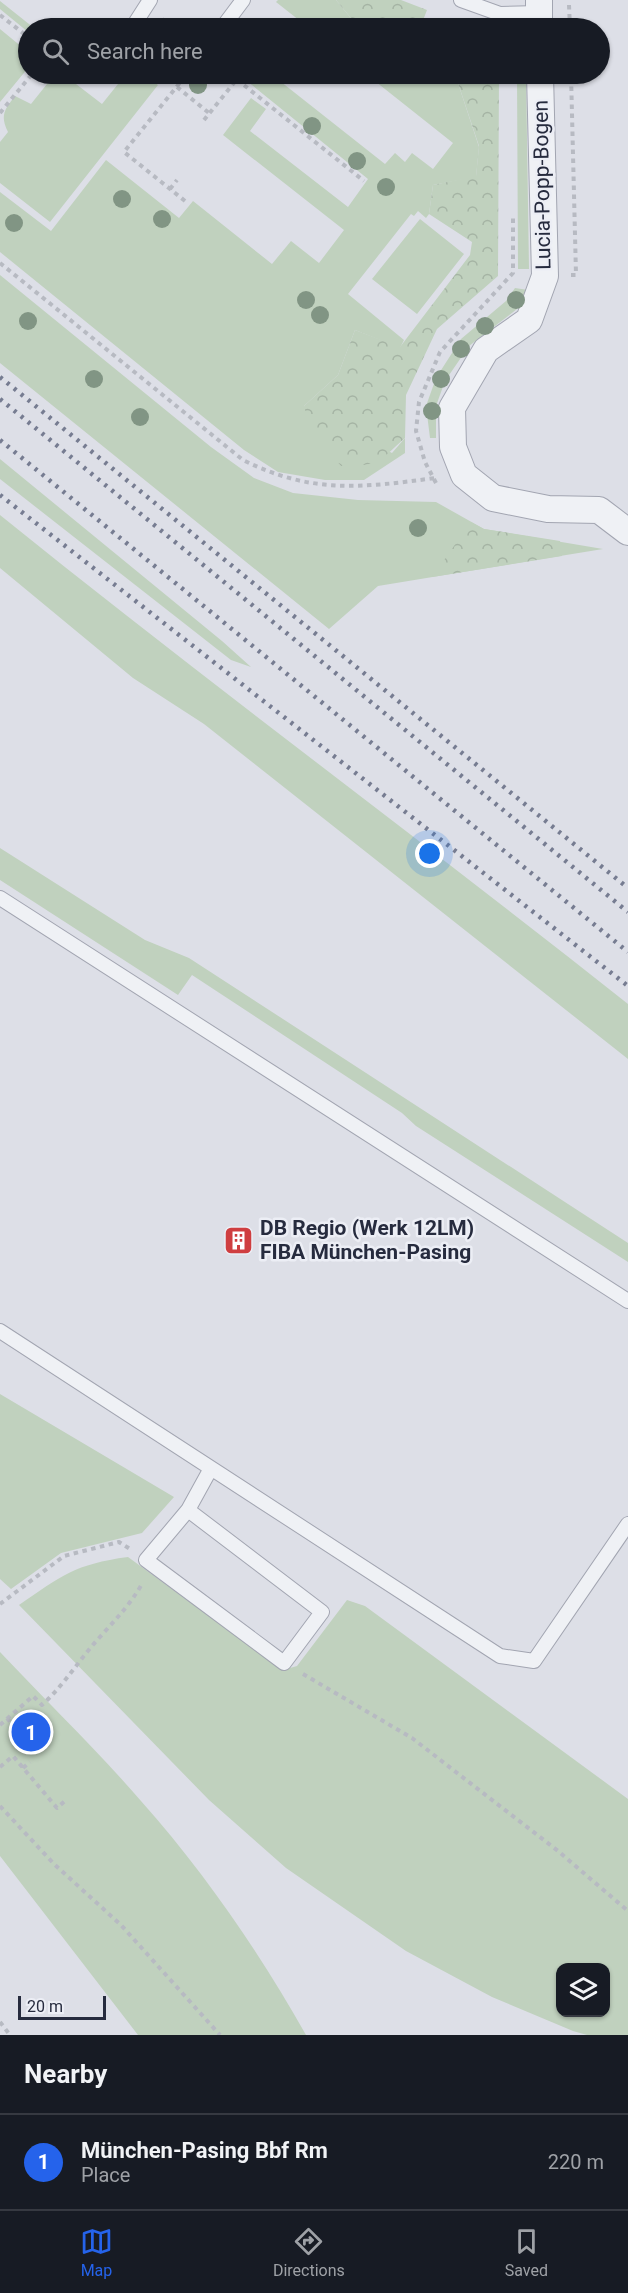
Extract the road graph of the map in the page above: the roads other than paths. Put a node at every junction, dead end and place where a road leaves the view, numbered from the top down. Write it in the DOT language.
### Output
graph roads {
  1 [pos="150,0"];
  2 [pos="243,0"];
  3 [pos="461,0"];
  4 [pos="539,14"];
  5 [pos="138,18"];
  6 [pos="230,18"];
  7 [pos="540,84"];
  8 [pos="628,532"];
  9 [pos="0,898"];
  10 [pos="628,1301"];
  11 [pos="0,1331"];
  12 [pos="210,1470"];
  13 [pos="188,1510"];
  14 [pos="628,1524"];
  1 -- 5 [label="lane"];
  2 -- 6 [label="lane"];
  3 -- 4 [label="lane"];
  7 -- 8 [label="street, Lucia-Popp-Bogen"];
  9 -- 10 [label="lane"];
  11 -- 12 [label="lane"];
  12 -- 13 [label="lane"];
  12 -- 14 [label="lane"];
  13 -- 13 [label="lane"];
}
